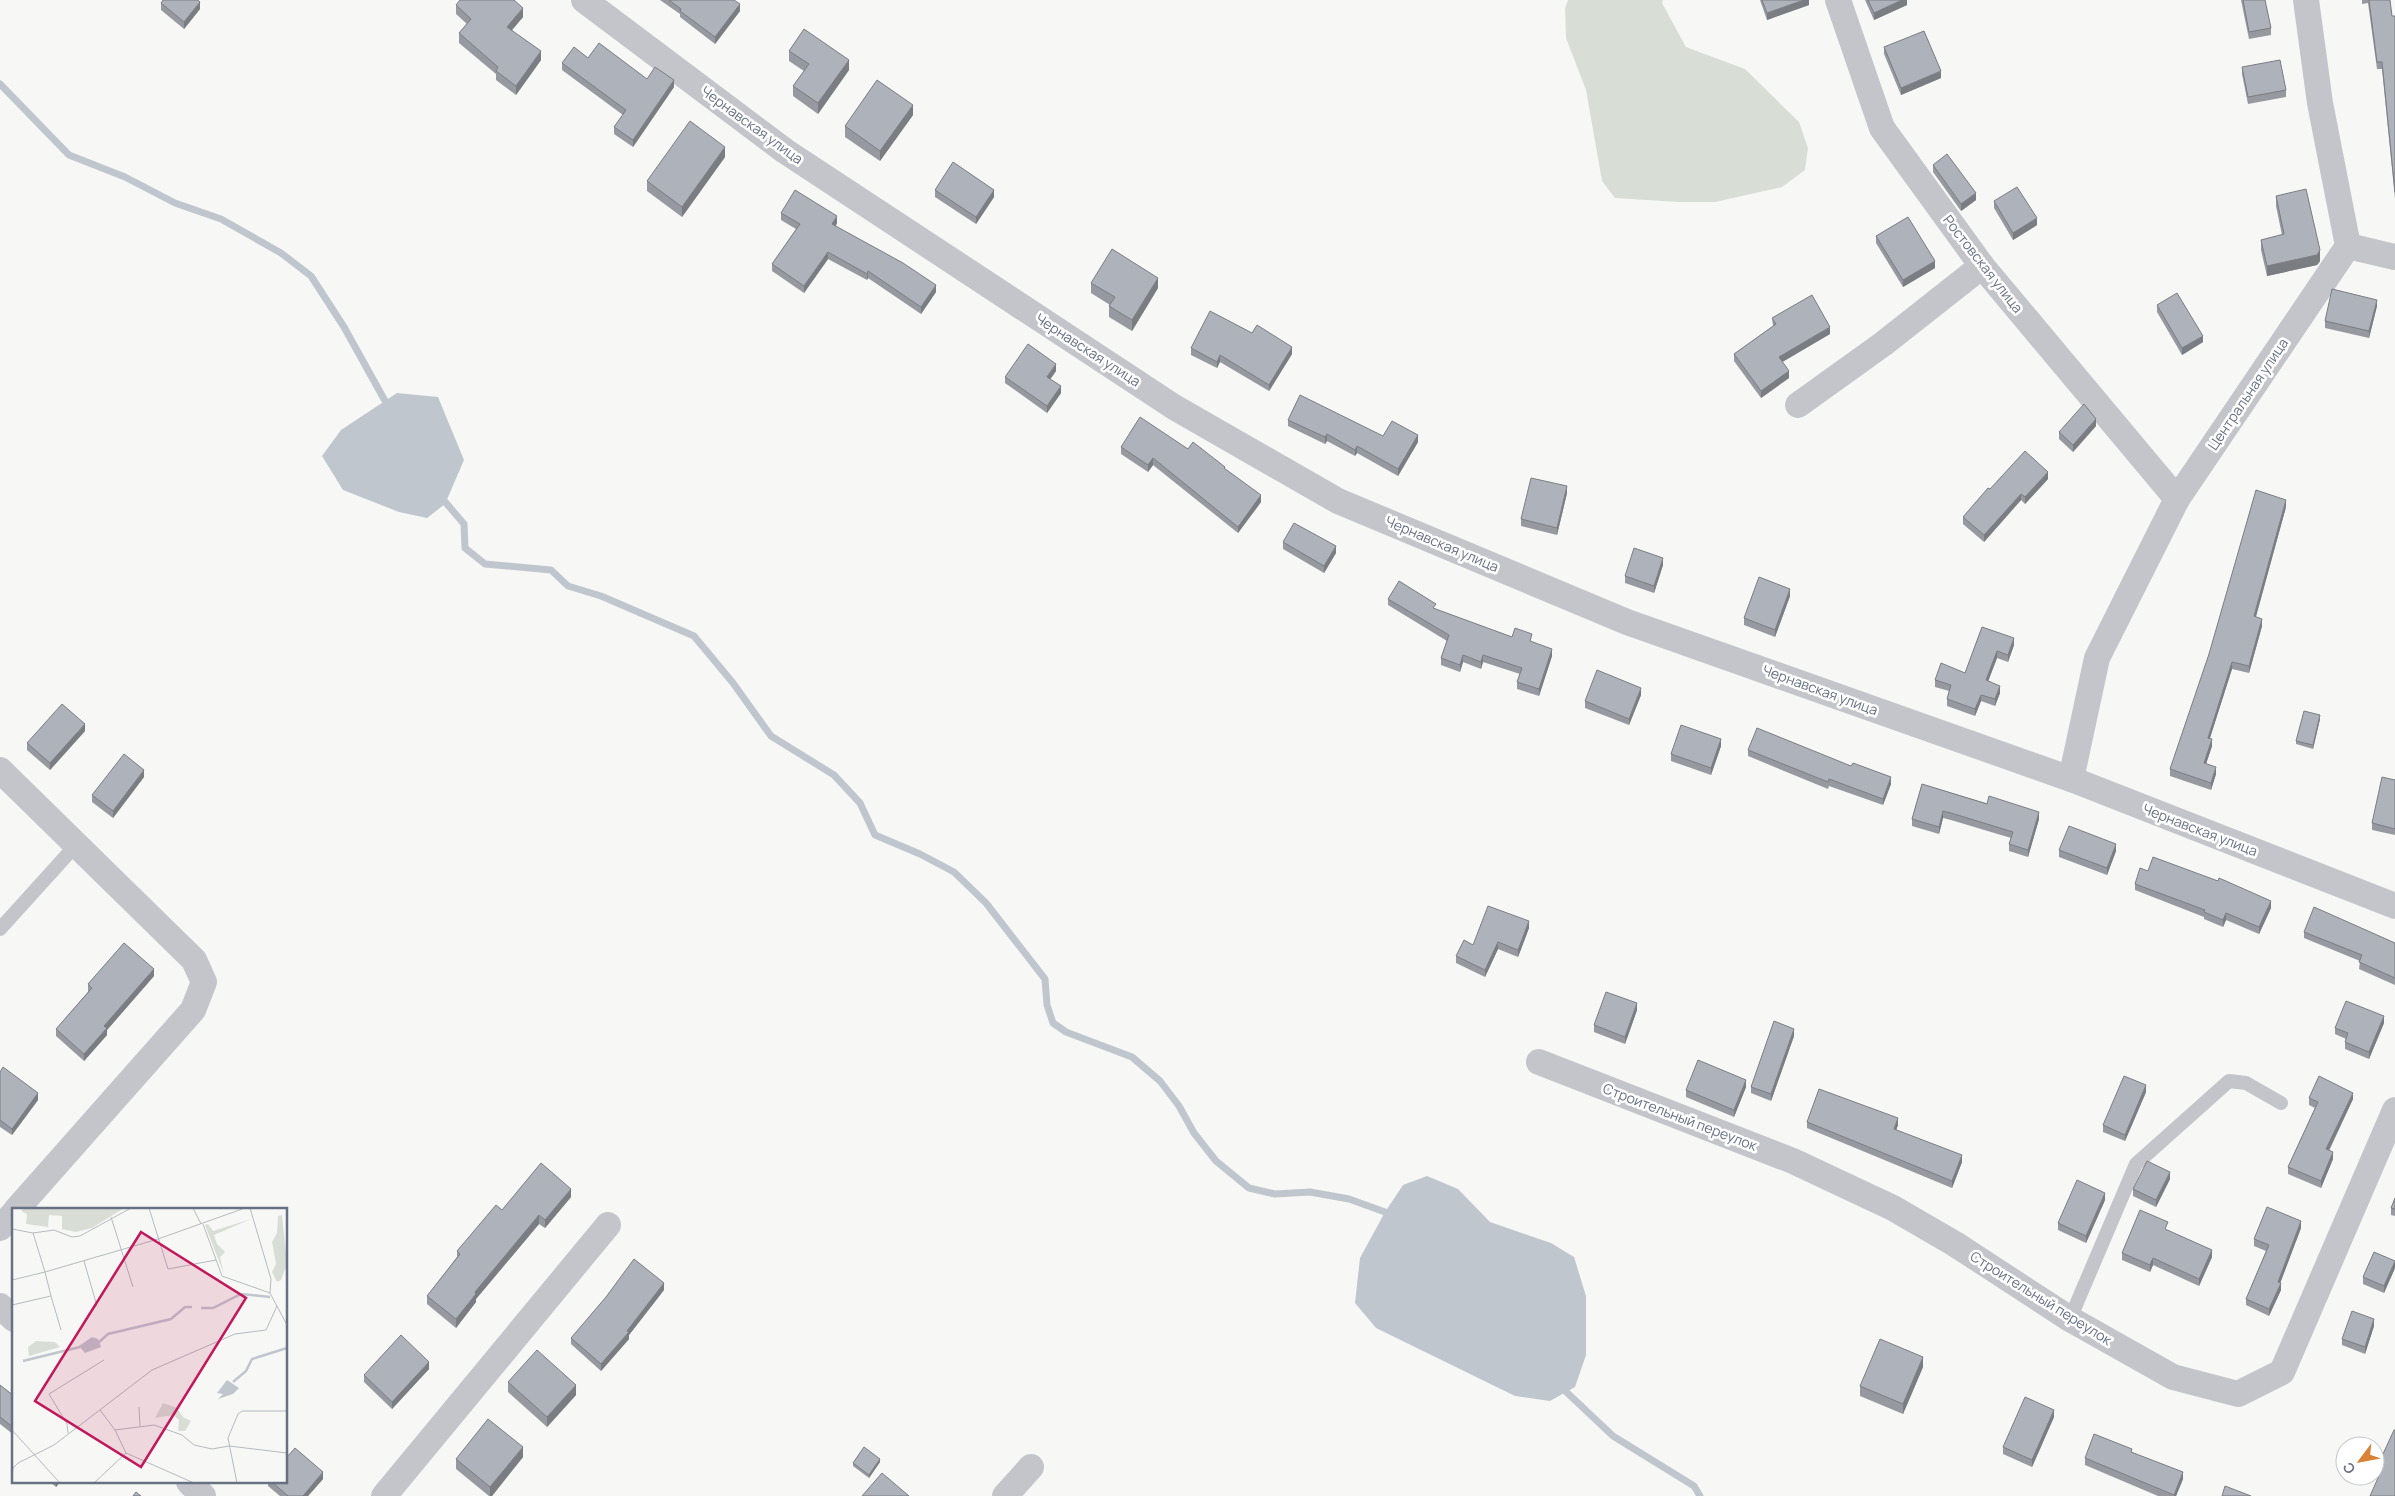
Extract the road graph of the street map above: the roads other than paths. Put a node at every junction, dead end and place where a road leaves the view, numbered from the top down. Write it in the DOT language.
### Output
graph roads {
  1 [pos="584,0"];
  2 [pos="1838,0"];
  3 [pos="2306,0"];
  4 [pos="2348,246"];
  5 [pos="2395,257"];
  6 [pos="1982,266"];
  7 [pos="1798,405"];
  8 [pos="2177,499"];
  9 [pos="0,770"];
  10 [pos="2071,779"];
  11 [pos="76,845"];
  12 [pos="2395,906"];
  13 [pos="0,929"];
  14 [pos="1538,1062"];
  15 [pos="2281,1103"];
  16 [pos="2395,1110"];
  17 [pos="18,1208"];
  18 [pos="12,1215"];
  19 [pos="608,1226"];
  20 [pos="0,1228"];
  21 [pos="0,1306"];
  22 [pos="12,1317"];
  23 [pos="2070,1319"];
  24 [pos="1030,1467"];
  25 [pos="190,1484"];
  26 [pos="203,1496"];
  27 [pos="384,1496"];
  28 [pos="1005,1496"];
  1 -- 10 [label="street, Чернавская улица"];
  2 -- 6 [label="street, Ростовская улица"];
  3 -- 4 [label="street"];
  4 -- 5 [label="street"];
  4 -- 8 [label="street, Центральная улица"];
  6 -- 7 [label="street"];
  6 -- 8 [label="street, Ростовская улица"];
  8 -- 10 [label="street, Центральная улица"];
  9 -- 11 [label="street"];
  10 -- 12 [label="street, Чернавская улица"];
  11 -- 13 [label="lane"];
  11 -- 17 [label="street"];
  14 -- 23 [label="street, Строительный переулок"];
  15 -- 23 [label="lane"];
  16 -- 23 [label="street, Строительный переулок"];
  18 -- 20 [label="street"];
  19 -- 27 [label="street"];
  21 -- 22 [label="street"];
  24 -- 28 [label="street"];
  25 -- 26 [label="street"];
}
